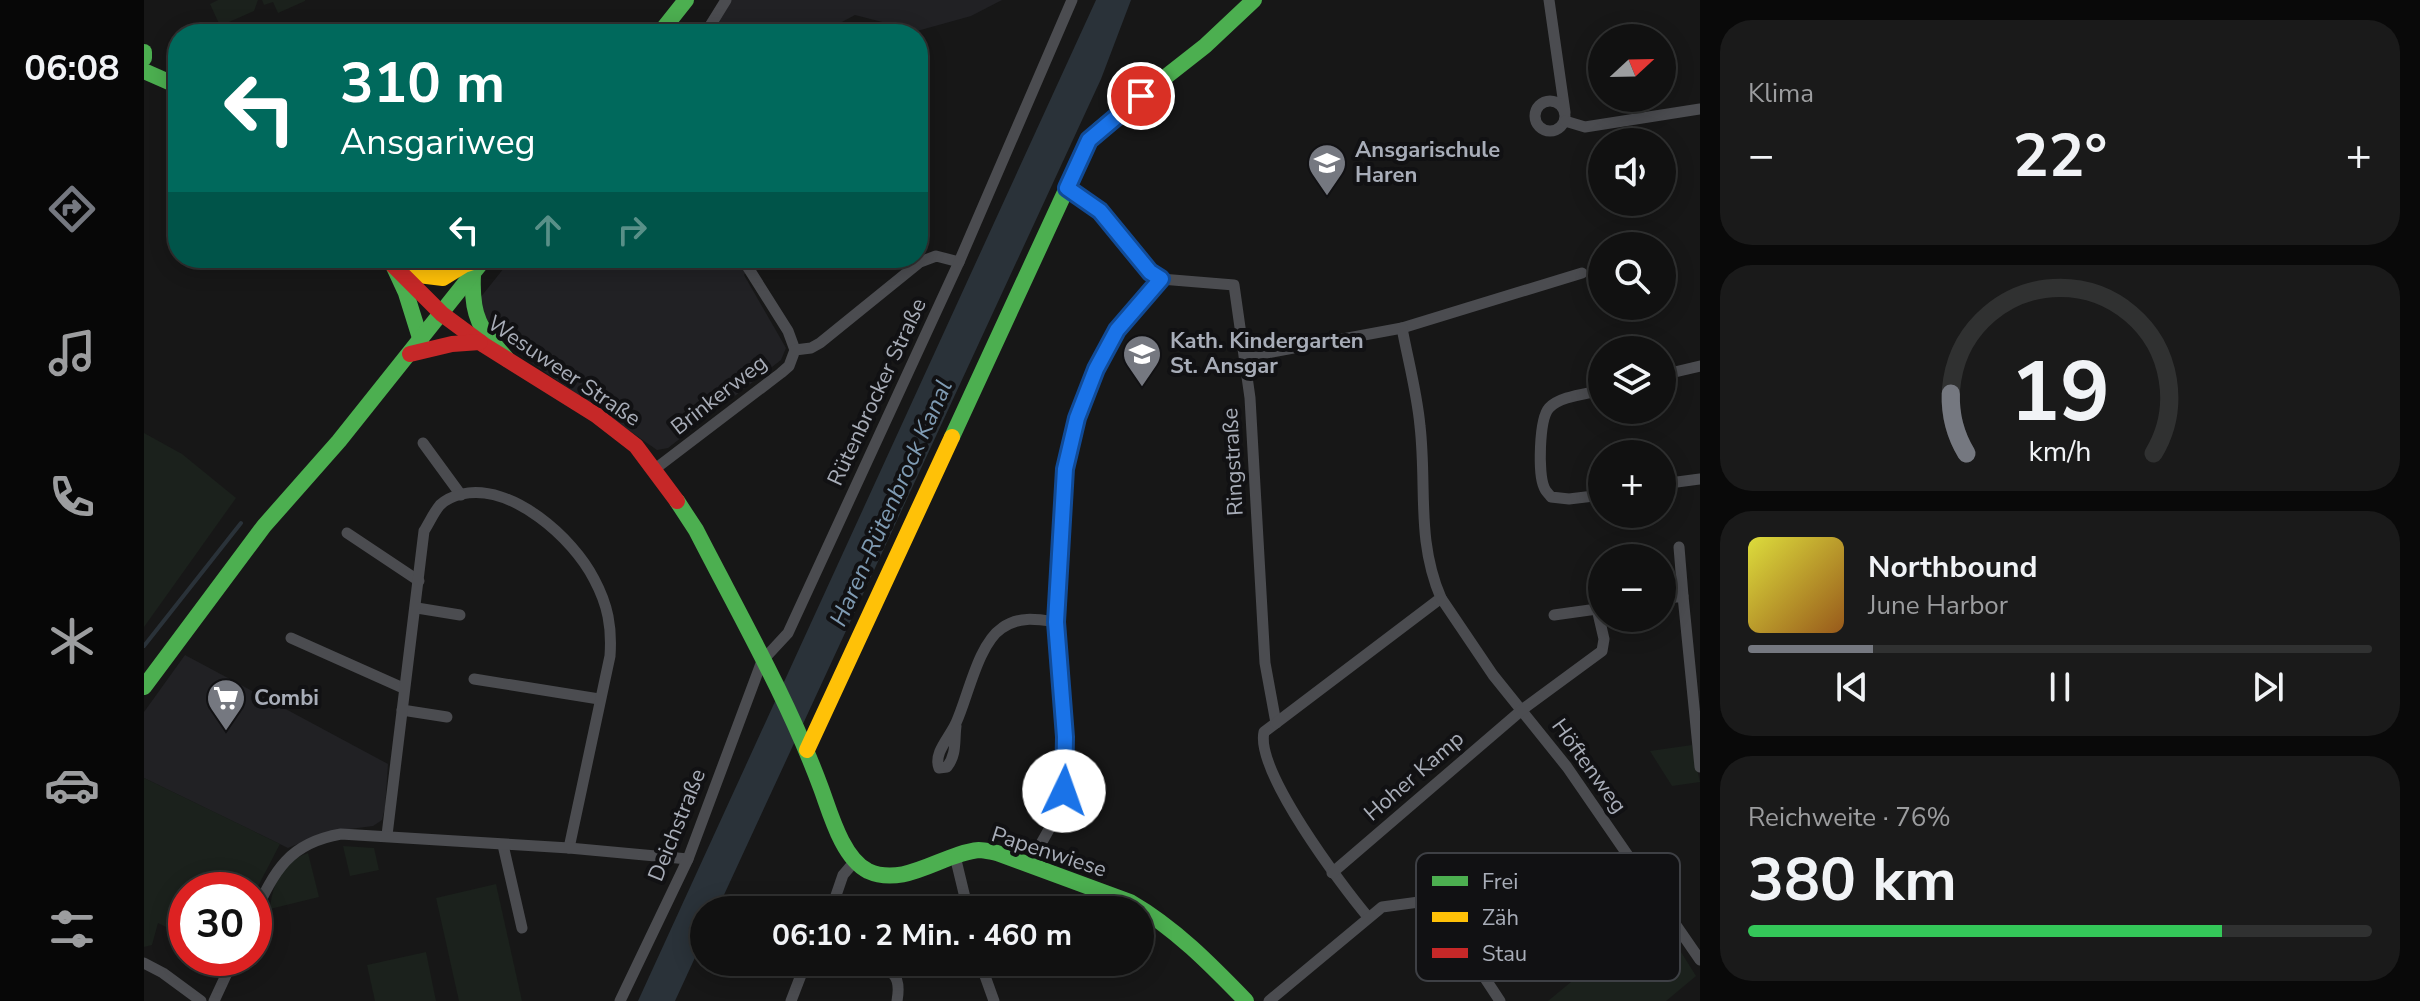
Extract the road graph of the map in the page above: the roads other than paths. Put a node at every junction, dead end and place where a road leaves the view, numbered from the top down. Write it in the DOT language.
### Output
graph roads {
  1 [pos="686,0"];
  2 [pos="726,0"];
  3 [pos="1072,0"];
  4 [pos="1254,0"];
  5 [pos="1549,0"];
  6 [pos="667,24"];
  7 [pos="711,24"];
  8 [pos="144,52"];
  9 [pos="144,58"];
  10 [pos="144,71"];
  11 [pos="168,82"];
  12 [pos="1700,109"];
  13 [pos="1067,188"];
  14 [pos="928,257"];
  15 [pos="959,262"];
  16 [pos="395,268"];
  17 [pos="397,268"];
  18 [pos="405,268"];
  19 [pos="459,268"];
  20 [pos="478,268"];
  21 [pos="748,268"];
  22 [pos="913,268"];
  23 [pos="1582,273"];
  24 [pos="473,274"];
  25 [pos="1161,279"];
  26 [pos="442,314"];
  27 [pos="1402,328"];
  28 [pos="480,342"];
  29 [pos="416,348"];
  30 [pos="795,350"];
  31 [pos="1245,357"];
  32 [pos="507,359"];
  33 [pos="1700,366"];
  34 [pos="1676,372"];
  35 [pos="1588,394"];
  36 [pos="423,443"];
  37 [pos="655,469"];
  38 [pos="1700,479"];
  39 [pos="1676,482"];
  40 [pos="461,495"];
  41 [pos="1588,497"];
  42 [pos="347,533"];
  43 [pos="1679,547"];
  44 [pos="419,581"];
  45 [pos="1683,596"];
  46 [pos="1676,597"];
  47 [pos="1441,598"];
  48 [pos="417,608"];
  49 [pos="1588,611"];
  50 [pos="460,615"];
  51 [pos="1554,615"];
  52 [pos="1056,622"];
  53 [pos="1603,632"];
  54 [pos="291,638"];
  55 [pos="762,661"];
  56 [pos="474,679"];
  57 [pos="144,687"];
  58 [pos="403,688"];
  59 [pos="599,699"];
  60 [pos="1523,709"];
  61 [pos="402,710"];
  62 [pos="447,717"];
  63 [pos="1276,723"];
  64 [pos="956,726"];
  65 [pos="804,744"];
  66 [pos="1700,767"];
  67 [pos="387,835"];
  68 [pos="503,845"];
  69 [pos="569,848"];
  70 [pos="1627,853"];
  71 [pos="955,856"];
  72 [pos="688,859"];
  73 [pos="855,861"];
  74 [pos="1029,865"];
  75 [pos="1332,873"];
  76 [pos="272,878"];
  77 [pos="836,896"];
  78 [pos="965,896"];
  79 [pos="1416,902"];
  80 [pos="1368,917"];
  81 [pos="522,928"];
  82 [pos="1680,931"];
  83 [pos="1700,960"];
  84 [pos="144,963"];
  85 [pos="226,976"];
  86 [pos="801,976"];
  87 [pos="896,976"];
  88 [pos="985,976"];
  89 [pos="1487,981"];
  90 [pos="201,1001"];
  91 [pos="214,1001"];
  92 [pos="620,1001"];
  93 [pos="791,1001"];
  94 [pos="897,1001"];
  95 [pos="994,1001"];
  96 [pos="1246,1001"];
  97 [pos="1269,1001"];
  98 [pos="1500,1001"];
  1 -- 6 [label="main road"];
  2 -- 7 [label="street"];
  3 -- 15 [label="street, Rütenbrocker Straße"];
  4 -- 13 [label="main road"];
  5 -- 12 [label="street"];
  8 -- 9 [label="main road"];
  10 -- 11 [label="main road"];
  13 -- 25 [label="street"];
  13 -- 65 [label="main road"];
  14 -- 15 [label="street, Brinkerweg"];
  15 -- 55 [label="street, Rütenbrocker Straße"];
  16 -- 29 [label="main road"];
  17 -- 26 [label="main road, Wesuweer Straße"];
  18 -- 19 [label="main road"];
  20 -- 24 [label="main road"];
  21 -- 30 [label="street"];
  22 -- 30 [label="street, Brinkerweg"];
  23 -- 27 [label="street"];
  24 -- 26 [label="main road"];
  24 -- 32 [label="main road"];
  25 -- 31 [label="street, Ringstraße"];
  25 -- 52 [label="street"];
  26 -- 28 [label="main road, Wesuweer Straße"];
  26 -- 29 [label="main road"];
  27 -- 31 [label="street"];
  27 -- 47 [label="street"];
  28 -- 29 [label="main road"];
  28 -- 32 [label="main road, Wesuweer Straße"];
  29 -- 57 [label="main road"];
  30 -- 37 [label="street, Brinkerweg"];
  31 -- 63 [label="street, Ringstraße"];
  32 -- 37 [label="main road, Wesuweer Straße"];
  33 -- 34 [label="street"];
  35 -- 41 [label="street"];
  36 -- 40 [label="street"];
  37 -- 55 [label="main road, Wesuweer Straße"];
  38 -- 39 [label="street"];
  40 -- 44 [label="street"];
  40 -- 59 [label="street"];
  42 -- 44 [label="street"];
  43 -- 45 [label="street"];
  44 -- 48 [label="street"];
  45 -- 46 [label="street"];
  45 -- 66 [label="street"];
  47 -- 60 [label="street, Höftenweg"];
  47 -- 63 [label="street"];
  48 -- 50 [label="street"];
  48 -- 58 [label="street"];
  49 -- 51 [label="street"];
  52 -- 64 [label="street"];
  52 -- 74 [label="street"];
  53 -- 60 [label="street, Hoher Kamp"];
  54 -- 58 [label="street"];
  55 -- 65 [label="main road, Wesuweer Straße"];
  55 -- 72 [label="street, Deichstraße"];
  56 -- 59 [label="street"];
  58 -- 61 [label="street"];
  59 -- 69 [label="street"];
  60 -- 70 [label="street, Höftenweg"];
  60 -- 75 [label="street, Hoher Kamp"];
  61 -- 62 [label="street"];
  61 -- 67 [label="street"];
  63 -- 75 [label="street, Ringstraße"];
  65 -- 73 [label="main road, Wesuweer Straße"];
  67 -- 68 [label="street"];
  67 -- 76 [label="street"];
  68 -- 69 [label="street"];
  68 -- 81 [label="street"];
  69 -- 72 [label="street"];
  71 -- 73 [label="main road, Papenwiese"];
  71 -- 74 [label="main road, Papenwiese"];
  71 -- 78 [label="street"];
  72 -- 92 [label="street, Deichstraße"];
  73 -- 77 [label="street"];
  74 -- 96 [label="main road, Papenwiese"];
  75 -- 80 [label="street, Ringstraße"];
  79 -- 80 [label="street"];
  80 -- 97 [label="street"];
  82 -- 83 [label="street, Höftenweg"];
  84 -- 90 [label="street"];
  85 -- 91 [label="street"];
  86 -- 93 [label="street"];
  87 -- 94 [label="street"];
  88 -- 95 [label="street"];
  89 -- 98 [label="street"];
}
